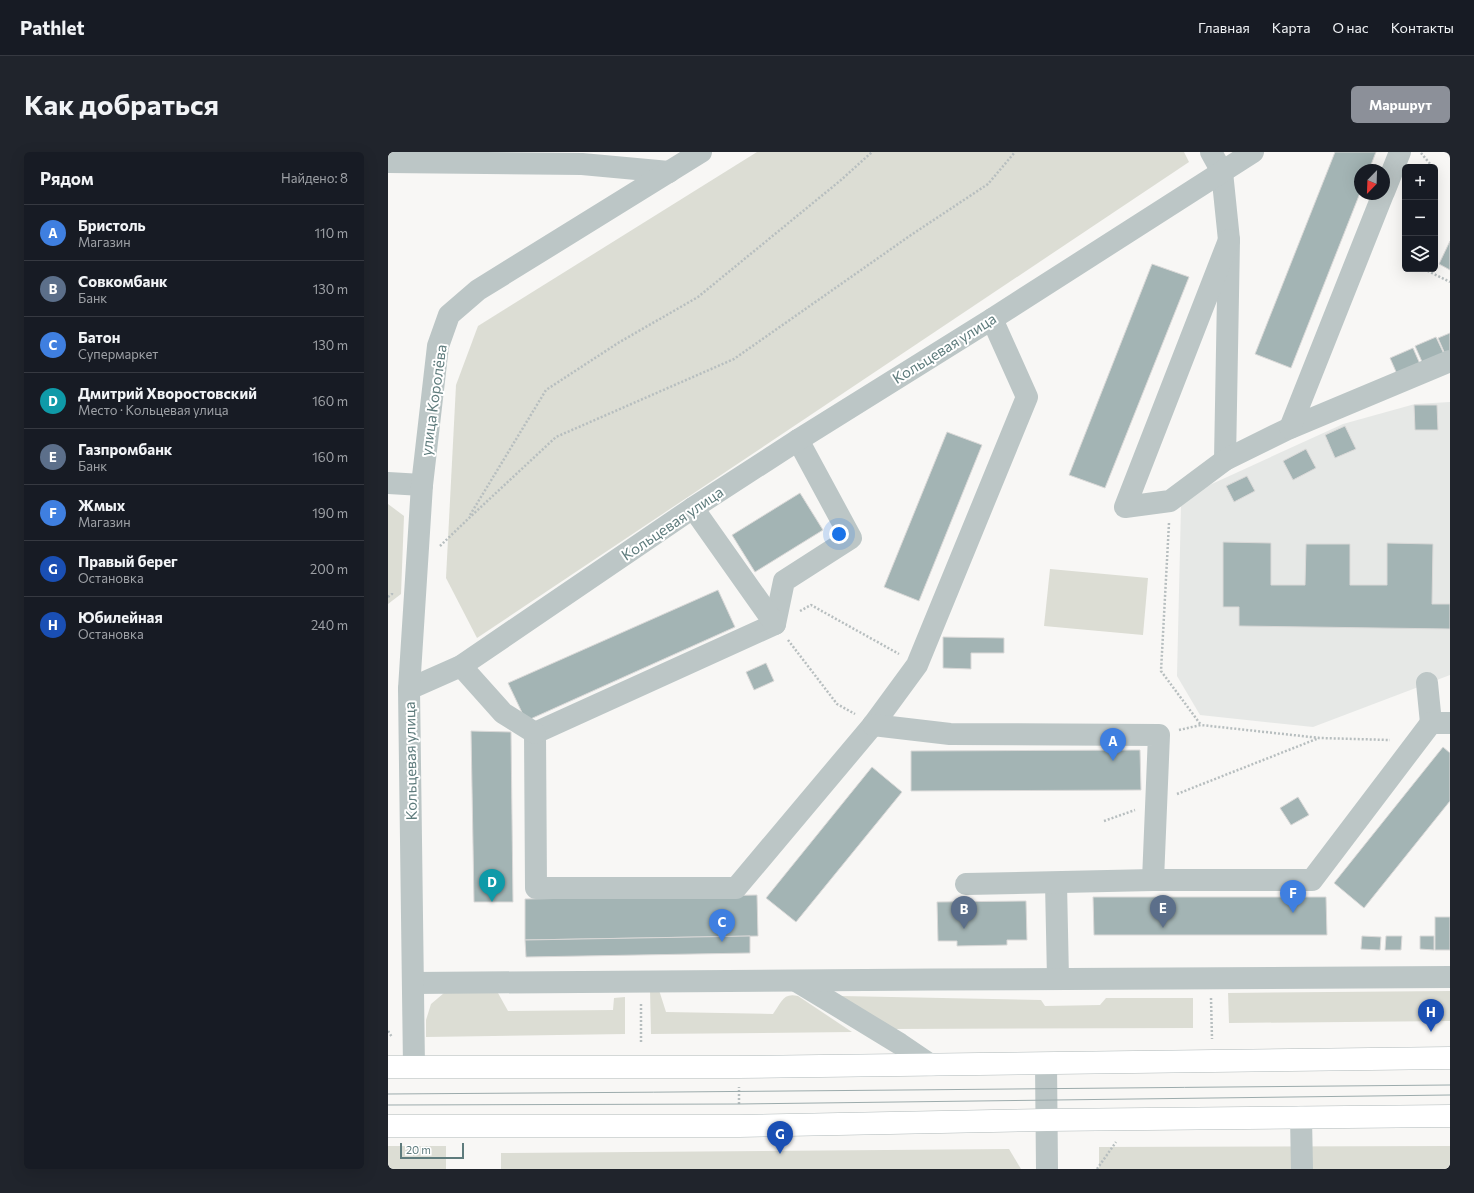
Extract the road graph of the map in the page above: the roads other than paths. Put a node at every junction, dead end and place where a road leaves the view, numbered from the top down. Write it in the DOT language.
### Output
graph roads {
  1 [pos="701,152"];
  2 [pos="1211,152"];
  3 [pos="1253,152"];
  4 [pos="1400,152"];
  5 [pos="388,162"];
  6 [pos="669,172"];
  7 [pos="1222,172"];
  8 [pos="1390,178"];
  9 [pos="1381,200"];
  10 [pos="1229,240"];
  11 [pos="992,319"];
  12 [pos="1450,361"];
  13 [pos="1290,428"];
  14 [pos="798,440"];
  15 [pos="1225,460"];
  16 [pos="388,483"];
  17 [pos="422,485"];
  18 [pos="693,508"];
  19 [pos="775,624"];
  20 [pos="461,666"];
  21 [pos="1427,683"];
  22 [pos="408,689"];
  23 [pos="1440,723"];
  24 [pos="873,725"];
  25 [pos="534,733"];
  26 [pos="1154,880"];
  27 [pos="1056,883"];
  28 [pos="966,884"];
  29 [pos="1450,977"];
  30 [pos="1058,979"];
  31 [pos="798,982"];
  32 [pos="413,983"];
  33 [pos="1450,1058"];
  34 [pos="1046,1064"];
  35 [pos="931,1065"];
  36 [pos="388,1067"];
  37 [pos="414,1067"];
  38 [pos="1450,1116"];
  39 [pos="1301,1117"];
  40 [pos="1047,1120"];
  41 [pos="388,1126"];
  42 [pos="1047,1169"];
  43 [pos="1302,1169"];
  1 -- 6 [label="street, улица Королёва"];
  2 -- 7 [label="street"];
  3 -- 7 [label="street, Кольцевая улица"];
  4 -- 8 [label="street"];
  5 -- 6 [label="street"];
  6 -- 17 [label="street, улица Королёва"];
  7 -- 10 [label="street"];
  7 -- 11 [label="street, Кольцевая улица"];
  9 -- 13 [label="street"];
  10 -- 15 [label="street"];
  10 -- 15 [label="street"];
  11 -- 14 [label="street, Кольцевая улица"];
  11 -- 24 [label="street"];
  12 -- 13 [label="street"];
  13 -- 15 [label="street"];
  14 -- 18 [label="street, Кольцевая улица"];
  14 -- 19 [label="street"];
  16 -- 17 [label="street"];
  17 -- 22 [label="street, улица Королёва"];
  18 -- 19 [label="street"];
  18 -- 20 [label="street, Кольцевая улица"];
  19 -- 25 [label="street"];
  20 -- 22 [label="street, Кольцевая улица"];
  20 -- 25 [label="street"];
  21 -- 23 [label="street"];
  22 -- 32 [label="street, Кольцевая улица"];
  23 -- 26 [label="street"];
  24 -- 25 [label="street"];
  24 -- 26 [label="street"];
  26 -- 27 [label="street"];
  27 -- 28 [label="street"];
  27 -- 30 [label="street"];
  29 -- 30 [label="street"];
  30 -- 31 [label="street"];
  31 -- 32 [label="street"];
  31 -- 35 [label="street"];
  32 -- 37 [label="street, Кольцевая улица"];
  33 -- 34 [label="highway"];
  34 -- 35 [label="highway"];
  34 -- 40 [label="street"];
  35 -- 37 [label="highway"];
  36 -- 37 [label="highway"];
  38 -- 39 [label="highway"];
  39 -- 40 [label="highway"];
  39 -- 43 [label="street"];
  40 -- 41 [label="highway"];
  40 -- 42 [label="street"];
}
